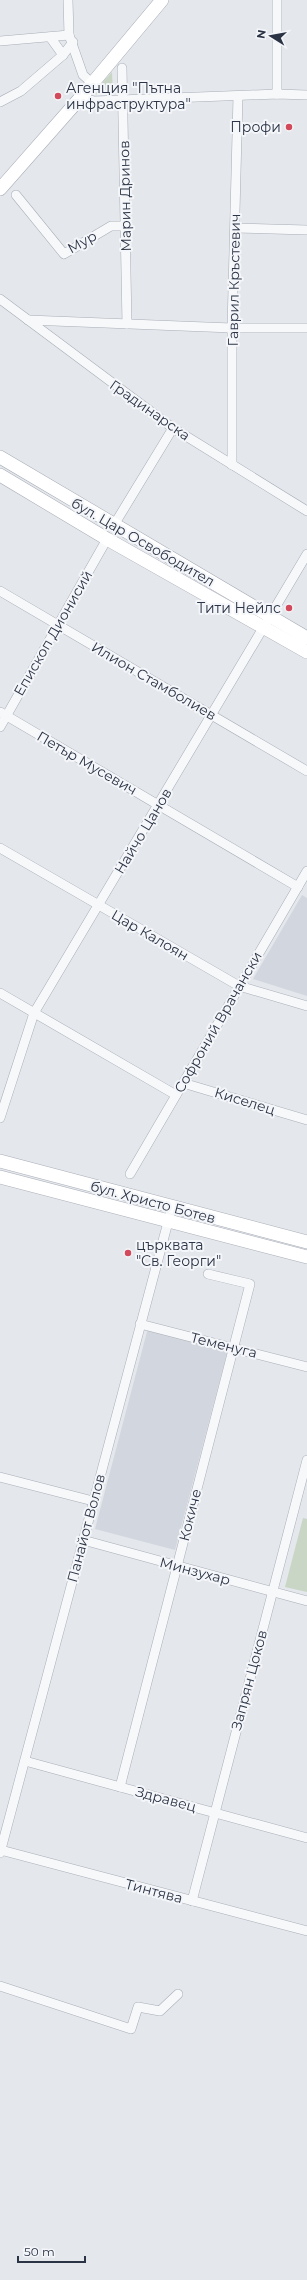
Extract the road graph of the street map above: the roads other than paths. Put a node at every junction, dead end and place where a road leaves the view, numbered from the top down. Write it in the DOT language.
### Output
graph roads {
  1 [pos="68,0"];
  2 [pos="162,0"];
  3 [pos="277,0"];
  4 [pos="50,37"];
  5 [pos="71,39"];
  6 [pos="0,41"];
  7 [pos="63,55"];
  8 [pos="122,68"];
  9 [pos="92,83"];
  10 [pos="277,94"];
  11 [pos="307,95"];
  12 [pos="238,96"];
  13 [pos="81,97"];
  14 [pos="124,99"];
  15 [pos="0,102"];
  16 [pos="0,189"];
  17 [pos="16,195"];
  18 [pos="125,226"];
  19 [pos="235,228"];
  20 [pos="307,230"];
  21 [pos="0,299"];
  22 [pos="28,320"];
  23 [pos="126,324"];
  24 [pos="232,328"];
  25 [pos="307,328"];
  26 [pos="173,428"];
  27 [pos="0,457"];
  28 [pos="232,465"];
  29 [pos="0,475"];
  30 [pos="307,512"];
  31 [pos="114,525"];
  32 [pos="107,539"];
  33 [pos="307,554"];
  34 [pos="0,591"];
  35 [pos="268,623"];
  36 [pos="58,625"];
  37 [pos="307,638"];
  38 [pos="307,652"];
  39 [pos="3,714"];
  40 [pos="210,714"];
  41 [pos="0,727"];
  42 [pos="307,771"];
  43 [pos="159,805"];
  44 [pos="0,848"];
  45 [pos="307,871"];
  46 [pos="298,886"];
  47 [pos="99,905"];
  48 [pos="240,986"];
  49 [pos="0,993"];
  50 [pos="307,1006"];
  51 [pos="34,1013"];
  52 [pos="183,1083"];
  53 [pos="4,1088"];
  54 [pos="176,1095"];
  55 [pos="0,1118"];
  56 [pos="307,1120"];
  57 [pos="0,1161"];
  58 [pos="130,1174"];
  59 [pos="0,1177"];
  60 [pos="172,1207"];
  61 [pos="168,1220"];
  62 [pos="307,1242"];
  63 [pos="307,1256"];
  64 [pos="208,1274"];
  65 [pos="140,1324"];
  66 [pos="232,1348"];
  67 [pos="307,1367"];
  68 [pos="307,1460"];
  69 [pos="0,1477"];
  70 [pos="93,1501"];
  71 [pos="83,1540"];
  72 [pos="177,1566"];
  73 [pos="272,1592"];
  74 [pos="307,1601"];
  75 [pos="24,1760"];
  76 [pos="120,1787"];
  77 [pos="215,1812"];
  78 [pos="307,1838"];
  79 [pos="0,1851"];
  80 [pos="192,1901"];
  81 [pos="307,1931"];
  82 [pos="0,1986"];
  83 [pos="178,1994"];
  1 -- 5 [label="street"];
  2 -- 9 [label="street"];
  3 -- 10 [label="street"];
  4 -- 5 [label="street"];
  4 -- 6 [label="street"];
  4 -- 7 [label="street"];
  5 -- 7 [label="street"];
  5 -- 9 [label="street"];
  7 -- 15 [label="street"];
  8 -- 14 [label="street, Марин Дринов"];
  9 -- 13 [label="street"];
  10 -- 11 [label="street"];
  10 -- 12 [label="street"];
  12 -- 14 [label="street"];
  12 -- 19 [label="street, Гаврил Кръстевич"];
  13 -- 14 [label="street"];
  13 -- 16 [label="street"];
  14 -- 18 [label="street, Марин Дринов"];
  17 -- 18 [label="street, Мур"];
  18 -- 23 [label="street, Марин Дринов"];
  19 -- 20 [label="street"];
  19 -- 24 [label="street, Гаврил Кръстевич"];
  21 -- 22 [label="street, Градинарска"];
  22 -- 23 [label="street"];
  22 -- 26 [label="street, Градинарска"];
  23 -- 24 [label="street"];
  24 -- 25 [label="street"];
  24 -- 28 [label="street, Гаврил Кръстевич"];
  26 -- 28 [label="street, Градинарска"];
  26 -- 31 [label="street"];
  27 -- 31 [label="street, бул. Цар Освободител"];
  28 -- 30 [label="street, Градинарска"];
  29 -- 32 [label="street, бул. Цар Освободител"];
  31 -- 35 [label="street, бул. Цар Освободител"];
  32 -- 35 [label="street, бул. Цар Освободител"];
  32 -- 36 [label="street, Епископ Дионисий"];
  33 -- 35 [label="street, Найчо Цанов"];
  34 -- 36 [label="street, Илион Стамболиев"];
  35 -- 37 [label="street, бул. Цар Освободител"];
  35 -- 38 [label="street, бул. Цар Освободител"];
  35 -- 40 [label="street, Найчо Цанов"];
  36 -- 39 [label="street, Епископ Дионисий"];
  36 -- 40 [label="street, Илион Стамболиев"];
  39 -- 41 [label="street, Епископ Дионисий"];
  39 -- 43 [label="street, Петър Мусевич"];
  40 -- 42 [label="street, Илион Стамболиев"];
  40 -- 43 [label="street, Найчо Цанов"];
  43 -- 46 [label="street, Петър Мусевич"];
  43 -- 47 [label="street, Найчо Цанов"];
  44 -- 47 [label="street, Цар Калоян"];
  45 -- 46 [label="street, Софроний Врачански"];
  46 -- 48 [label="street, Софроний Врачански"];
  47 -- 48 [label="street, Цар Калоян"];
  47 -- 51 [label="street, Найчо Цанов"];
  48 -- 50 [label="street, Цар Калоян"];
  48 -- 52 [label="street, Софроний Врачански"];
  49 -- 51 [label="street"];
  51 -- 53 [label="street, Найчо Цанов"];
  51 -- 54 [label="street"];
  52 -- 54 [label="street, Софроний Врачански"];
  52 -- 56 [label="street, Киселец"];
  53 -- 55 [label="street, Найчо Цанов"];
  54 -- 58 [label="street, Софроний Врачански"];
  57 -- 60 [label="street, бул. Христо Ботев"];
  59 -- 61 [label="street, бул. Христо Ботев"];
  60 -- 61 [label="street, Панайот Волов"];
  60 -- 62 [label="street, бул. Христо Ботев"];
  61 -- 63 [label="street, бул. Христо Ботев"];
  61 -- 65 [label="street, Панайот Волов"];
  64 -- 66 [label="street, Кокиче"];
  65 -- 66 [label="street, Теменуга"];
  65 -- 70 [label="street, Панайот Волов"];
  66 -- 67 [label="street, Теменуга"];
  66 -- 72 [label="street, Кокиче"];
  68 -- 73 [label="street, Запрян Цоков"];
  69 -- 70 [label="street"];
  70 -- 71 [label="street, Панайот Волов"];
  71 -- 72 [label="street, Минзухар"];
  71 -- 75 [label="street, Панайот Волов"];
  72 -- 73 [label="street, Минзухар"];
  72 -- 76 [label="street, Кокиче"];
  73 -- 74 [label="street, Минзухар"];
  73 -- 77 [label="street, Запрян Цоков"];
  75 -- 76 [label="street, Здравец"];
  75 -- 79 [label="street, Панайот Волов"];
  76 -- 77 [label="street, Здравец"];
  77 -- 78 [label="street, Здравец"];
  77 -- 80 [label="street, Запрян Цоков"];
  79 -- 80 [label="street, Тинтява"];
  80 -- 81 [label="street, Тинтява"];
  82 -- 83 [label="street"];
}
